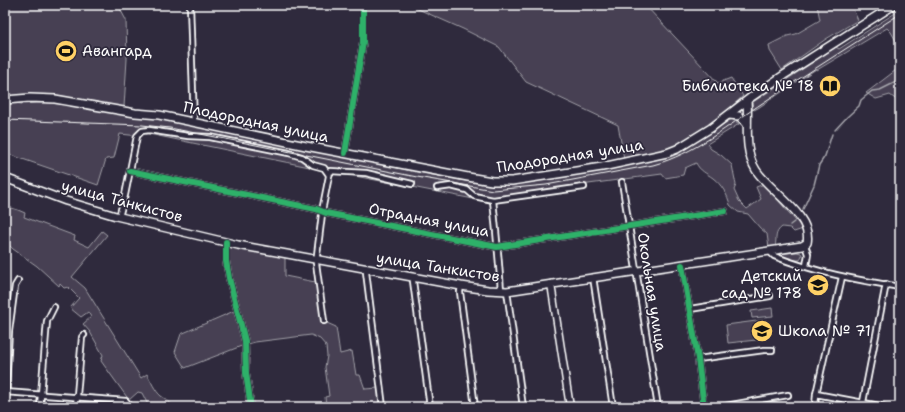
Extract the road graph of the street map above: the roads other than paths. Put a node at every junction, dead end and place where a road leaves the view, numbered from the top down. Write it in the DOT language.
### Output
graph roads {
  1 [pos="190,5"];
  2 [pos="362,5"];
  3 [pos="894,5"];
  4 [pos="5,100"];
  5 [pos="747,101"];
  6 [pos="729,115"];
  7 [pos="194,122"];
  8 [pos="747,124"];
  9 [pos="345,153"];
  10 [pos="130,172"];
  11 [pos="330,173"];
  12 [pos="5,178"];
  13 [pos="622,182"];
  14 [pos="412,184"];
  15 [pos="584,187"];
  16 [pos="437,188"];
  17 [pos="493,200"];
  18 [pos="322,211"];
  19 [pos="725,211"];
  20 [pos="119,217"];
  21 [pos="629,225"];
  22 [pos="226,242"];
  23 [pos="805,245"];
  24 [pos="497,246"];
  25 [pos="769,251"];
  26 [pos="316,260"];
  27 [pos="682,264"];
  28 [pos="806,266"];
  29 [pos="367,269"];
  30 [pos="636,271"];
  31 [pos="413,277"];
  32 [pos="593,277"];
  33 [pos="842,277"];
  34 [pos="18,281"];
  35 [pos="550,284"];
  36 [pos="886,284"];
  37 [pos="461,286"];
  38 [pos="900,287"];
  39 [pos="504,291"];
  40 [pos="770,296"];
  41 [pos="54,307"];
  42 [pos="690,309"];
  43 [pos="324,321"];
  44 [pos="84,335"];
  45 [pos="772,350"];
  46 [pos="698,359"];
  47 [pos="6,392"];
  48 [pos="41,394"];
  49 [pos="816,394"];
  50 [pos="788,395"];
  51 [pos="76,397"];
  52 [pos="863,402"];
  53 [pos="5,407"];
  54 [pos="40,407"];
  55 [pos="76,407"];
  56 [pos="131,407"];
  57 [pos="251,407"];
  58 [pos="384,407"];
  59 [pos="430,407"];
  60 [pos="475,407"];
  61 [pos="523,407"];
  62 [pos="570,407"];
  63 [pos="613,407"];
  64 [pos="658,407"];
  65 [pos="704,407"];
  66 [pos="720,407"];
  67 [pos="815,407"];
  68 [pos="885,407"];
  1 -- 7 [label="street"];
  2 -- 9 [label="street"];
  3 -- 5 [label="main road, Плодородная улица"];
  4 -- 7 [label="main road, Плодородная улица"];
  5 -- 6 [label="main road, Плодородная улица"];
  5 -- 8 [label="main road"];
  6 -- 8 [label="main road"];
  6 -- 9 [label="main road, Плодородная улица"];
  7 -- 9 [label="main road, Плодородная улица"];
  8 -- 23 [label="main road"];
  10 -- 11 [label="street"];
  10 -- 18 [label="street, Отрадная улица"];
  10 -- 20 [label="street"];
  11 -- 14 [label="street"];
  11 -- 18 [label="street"];
  12 -- 20 [label="main road, улица Танкистов"];
  13 -- 21 [label="street, Окольная улица"];
  15 -- 17 [label="street"];
  16 -- 17 [label="street"];
  17 -- 24 [label="street"];
  18 -- 24 [label="street, Отрадная улица"];
  18 -- 26 [label="street"];
  19 -- 21 [label="street, Отрадная улица"];
  20 -- 22 [label="main road, улица Танкистов"];
  21 -- 24 [label="street, Отрадная улица"];
  21 -- 30 [label="street, Окольная улица"];
  22 -- 26 [label="main road, улица Танкистов"];
  22 -- 57 [label="street"];
  23 -- 25 [label="main road, улица Танкистов"];
  23 -- 28 [label="street"];
  24 -- 39 [label="street"];
  25 -- 27 [label="main road, улица Танкистов"];
  25 -- 28 [label="street"];
  26 -- 29 [label="main road, улица Танкистов"];
  26 -- 43 [label="street"];
  27 -- 30 [label="main road, улица Танкистов"];
  27 -- 42 [label="street"];
  28 -- 33 [label="street"];
  29 -- 31 [label="main road, улица Танкистов"];
  29 -- 58 [label="street"];
  30 -- 32 [label="main road, улица Танкистов"];
  30 -- 64 [label="street, Окольная улица"];
  31 -- 37 [label="main road, улица Танкистов"];
  31 -- 59 [label="street"];
  32 -- 35 [label="main road, улица Танкистов"];
  32 -- 63 [label="street"];
  33 -- 36 [label="street"];
  33 -- 49 [label="street"];
  34 -- 47 [label="street"];
  35 -- 39 [label="main road, улица Танкистов"];
  35 -- 62 [label="street"];
  36 -- 38 [label="street"];
  36 -- 52 [label="street"];
  37 -- 39 [label="main road, улица Танкистов"];
  37 -- 60 [label="street"];
  39 -- 61 [label="street"];
  40 -- 42 [label="street"];
  41 -- 48 [label="street"];
  42 -- 46 [label="street"];
  44 -- 51 [label="street"];
  45 -- 46 [label="street"];
  46 -- 65 [label="street"];
  47 -- 48 [label="street"];
  47 -- 53 [label="street"];
  48 -- 51 [label="street"];
  48 -- 54 [label="street"];
  49 -- 52 [label="street"];
  49 -- 67 [label="street"];
  50 -- 66 [label="street"];
  51 -- 55 [label="street"];
  51 -- 56 [label="street"];
  52 -- 68 [label="street"];
}
